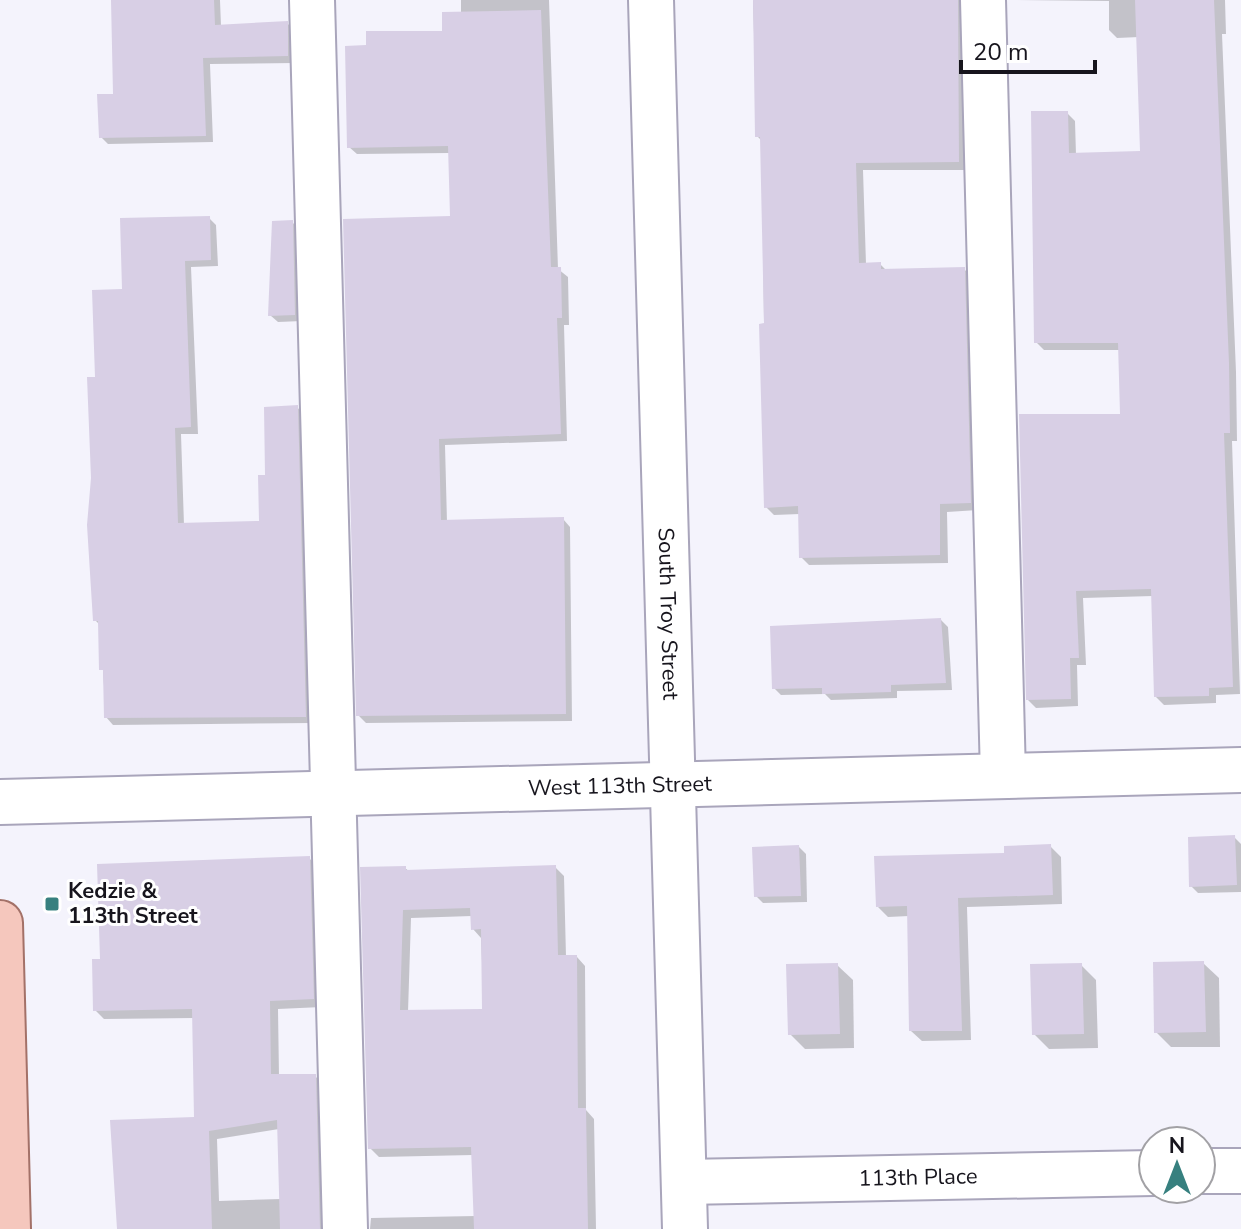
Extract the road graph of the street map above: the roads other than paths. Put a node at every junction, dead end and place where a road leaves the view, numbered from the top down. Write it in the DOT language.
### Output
graph roads {
  1 [pos="312,0"];
  2 [pos="651,0"];
  3 [pos="983,0"];
  4 [pos="1241,770"];
  5 [pos="1003,776"];
  6 [pos="673,784"];
  7 [pos="332,793"];
  8 [pos="0,802"];
  9 [pos="0,923"];
  10 [pos="1217,1171"];
  11 [pos="1241,1171"];
  12 [pos="1137,1173"];
  13 [pos="684,1182"];
  14 [pos="8,1229"];
  15 [pos="345,1229"];
  16 [pos="685,1229"];
  1 -- 7 [label="street"];
  2 -- 6 [label="street, South Troy Street"];
  3 -- 5 [label="street"];
  4 -- 5 [label="street, West 113th Street"];
  5 -- 6 [label="street, West 113th Street"];
  6 -- 7 [label="street, West 113th Street"];
  6 -- 13 [label="street, South Troy Street"];
  7 -- 8 [label="street, West 113th Street"];
  7 -- 15 [label="street"];
  9 -- 14 [label="main road"];
  10 -- 11 [label="street"];
  12 -- 13 [label="street, 113th Place"];
  13 -- 16 [label="street, South Troy Street"];
}
